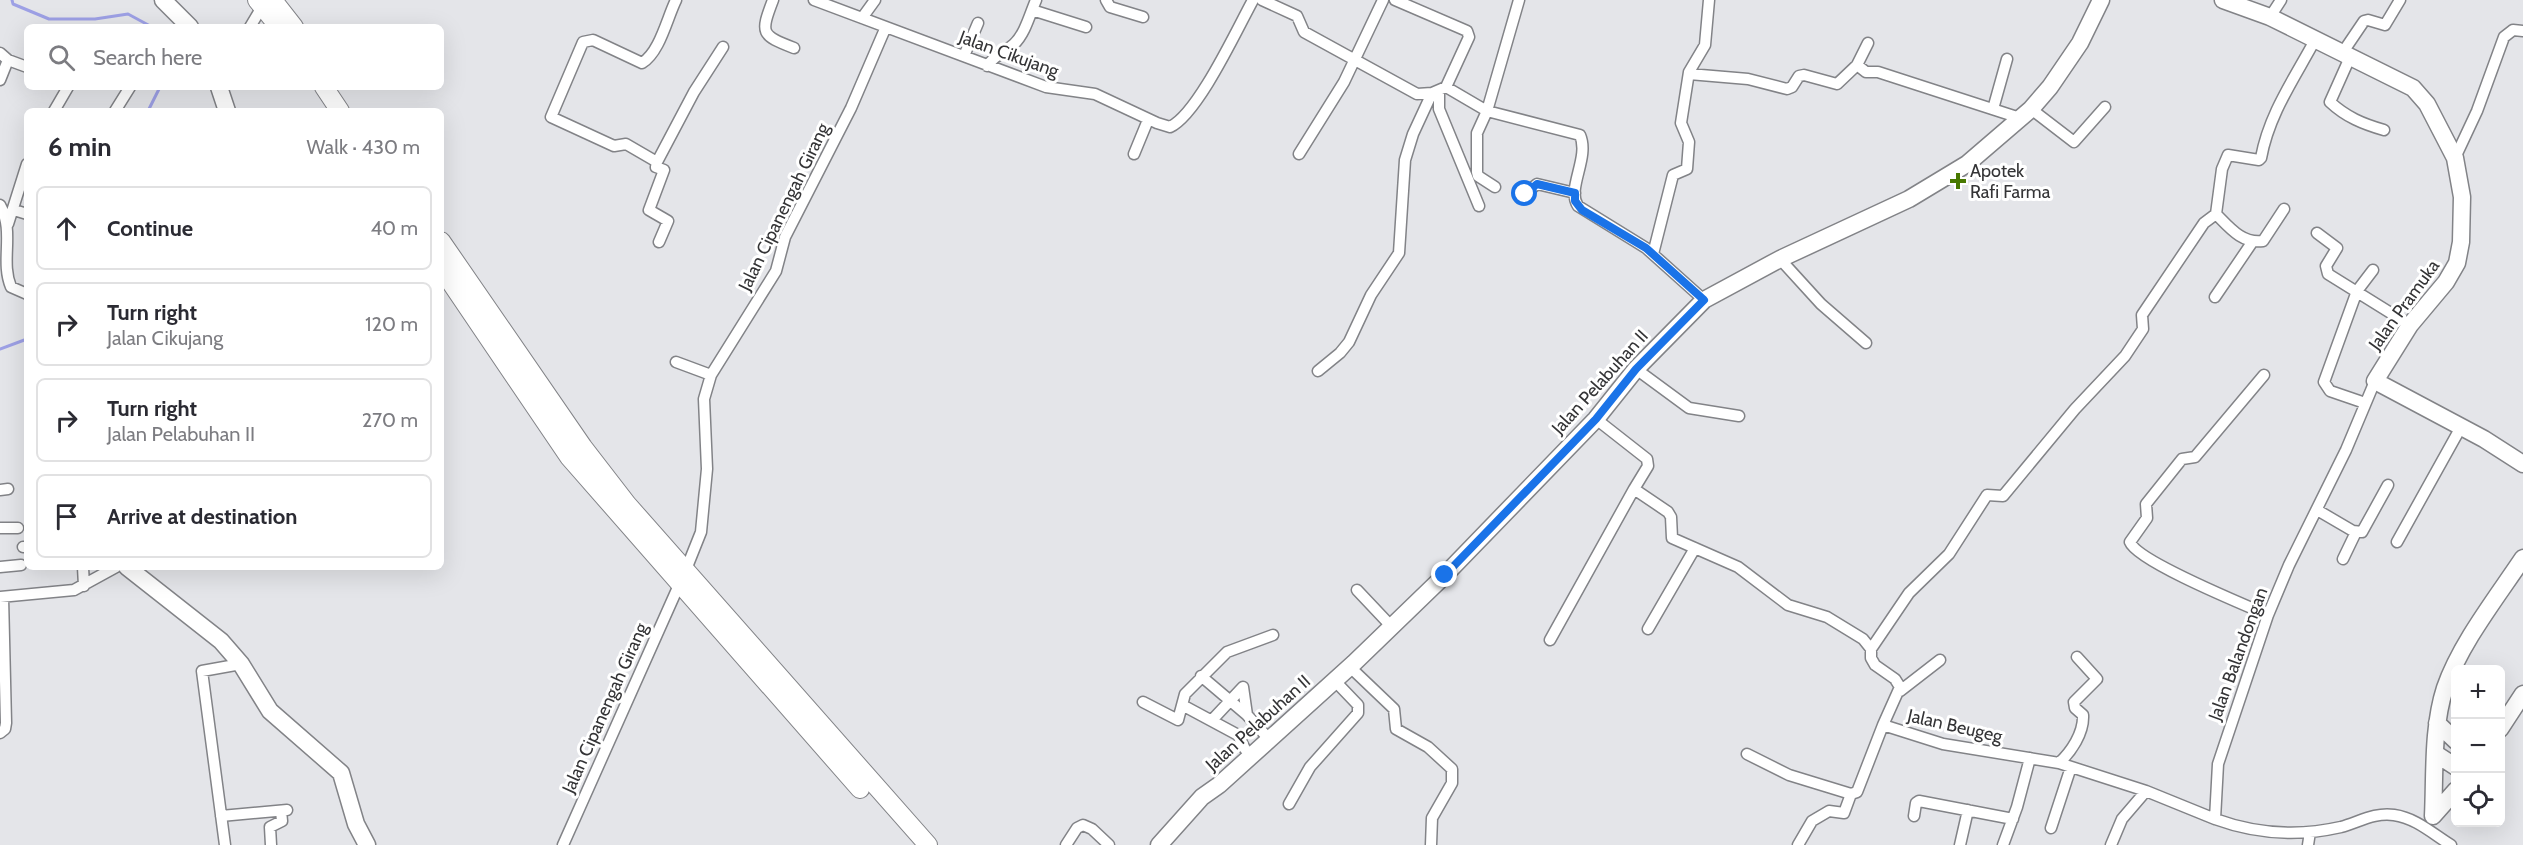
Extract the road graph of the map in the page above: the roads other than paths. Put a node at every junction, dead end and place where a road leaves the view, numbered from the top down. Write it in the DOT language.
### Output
graph roads {
  1 [pos="163,0"];
  2 [pos="676,0"];
  3 [pos="773,0"];
  4 [pos="814,0"];
  5 [pos="875,0"];
  6 [pos="1106,0"];
  7 [pos="1253,0"];
  8 [pos="1262,0"];
  9 [pos="1383,0"];
  10 [pos="1395,0"];
  11 [pos="1519,0"];
  12 [pos="1708,0"];
  13 [pos="2101,0"];
  14 [pos="2223,0"];
  15 [pos="2281,0"];
  16 [pos="2400,0"];
  17 [pos="264,2"];
  18 [pos="1034,5"];
  19 [pos="1143,17"];
  20 [pos="2270,17"];
  21 [pos="862,18"];
  22 [pos="978,23"];
  23 [pos="187,24"];
  24 [pos="252,24"];
  25 [pos="277,24"];
  26 [pos="290,24"];
  27 [pos="1086,27"];
  28 [pos="885,29"];
  29 [pos="2523,32"];
  30 [pos="2315,40"];
  31 [pos="1868,43"];
  32 [pos="723,47"];
  33 [pos="794,48"];
  34 [pos="2347,54"];
  35 [pos="964,56"];
  36 [pos="4,57"];
  37 [pos="2007,59"];
  38 [pos="1357,60"];
  39 [pos="1857,65"];
  40 [pos="24,66"];
  41 [pos="987,66"];
  42 [pos="1689,74"];
  43 [pos="0,80"];
  44 [pos="66,90"];
  45 [pos="128,90"];
  46 [pos="220,90"];
  47 [pos="326,90"];
  48 [pos="340,90"];
  49 [pos="1439,90"];
  50 [pos="2105,107"];
  51 [pos="56,108"];
  52 [pos="118,108"];
  53 [pos="226,108"];
  54 [pos="338,108"];
  55 [pos="352,108"];
  56 [pos="1993,109"];
  57 [pos="1487,111"];
  58 [pos="2026,113"];
  59 [pos="1148,120"];
  60 [pos="2384,130"];
  61 [pos="1134,154"];
  62 [pos="1299,154"];
  63 [pos="2455,158"];
  64 [pos="657,162"];
  65 [pos="24,175"];
  66 [pos="1495,187"];
  67 [pos="1575,193"];
  68 [pos="1525,194"];
  69 [pos="0,205"];
  70 [pos="1479,206"];
  71 [pos="2284,209"];
  72 [pos="14,210"];
  73 [pos="24,213"];
  74 [pos="2216,214"];
  75 [pos="8,224"];
  76 [pos="2316,233"];
  77 [pos="2253,241"];
  78 [pos="659,242"];
  79 [pos="444,245"];
  80 [pos="1653,254"];
  81 [pos="1780,259"];
  82 [pos="2373,270"];
  83 [pos="444,272"];
  84 [pos="2357,291"];
  85 [pos="24,293"];
  86 [pos="2215,297"];
  87 [pos="1704,300"];
  88 [pos="2410,325"];
  89 [pos="1866,343"];
  90 [pos="676,362"];
  91 [pos="1636,369"];
  92 [pos="1318,371"];
  93 [pos="711,375"];
  94 [pos="2264,375"];
  95 [pos="2375,381"];
  96 [pos="2365,403"];
  97 [pos="1739,416"];
  98 [pos="1596,419"];
  99 [pos="2461,428"];
  100 [pos="2523,464"];
  101 [pos="2388,485"];
  102 [pos="1634,489"];
  103 [pos="2317,510"];
  104 [pos="0,528"];
  105 [pos="18,528"];
  106 [pos="2356,532"];
  107 [pos="2397,542"];
  108 [pos="1695,548"];
  109 [pos="2523,558"];
  110 [pos="2343,559"];
  111 [pos="21,565"];
  112 [pos="0,567"];
  113 [pos="83,570"];
  114 [pos="111,570"];
  115 [pos="131,570"];
  116 [pos="682,578"];
  117 [pos="84,586"];
  118 [pos="1357,590"];
  119 [pos="2,597"];
  120 [pos="2268,615"];
  121 [pos="1391,626"];
  122 [pos="1648,628"];
  123 [pos="1273,635"];
  124 [pos="1550,640"];
  125 [pos="1871,649"];
  126 [pos="2077,657"];
  127 [pos="1940,660"];
  128 [pos="240,664"];
  129 [pos="1350,667"];
  130 [pos="1202,676"];
  131 [pos="1335,681"];
  132 [pos="1900,691"];
  133 [pos="2523,693"];
  134 [pos="1230,701"];
  135 [pos="1143,702"];
  136 [pos="1184,706"];
  137 [pos="1247,715"];
  138 [pos="1212,719"];
  139 [pos="2505,721"];
  140 [pos="2437,723"];
  141 [pos="1883,725"];
  142 [pos="0,733"];
  143 [pos="2451,736"];
  144 [pos="1269,739"];
  145 [pos="1747,754"];
  146 [pos="2436,754"];
  147 [pos="1252,756"];
  148 [pos="2030,758"];
  149 [pos="2059,763"];
  150 [pos="2451,764"];
  151 [pos="847,766"];
  152 [pos="2071,767"];
  153 [pos="2146,791"];
  154 [pos="1851,794"];
  155 [pos="2451,796"];
  156 [pos="1289,804"];
  157 [pos="1968,810"];
  158 [pos="221,816"];
  159 [pos="1914,816"];
  160 [pos="2013,819"];
  161 [pos="2215,819"];
  162 [pos="2430,823"];
  163 [pos="2051,828"];
  164 [pos="2310,832"];
  165 [pos="2443,843"];
  166 [pos="225,845"];
  167 [pos="271,845"];
  168 [pos="367,845"];
  169 [pos="562,845"];
  170 [pos="912,845"];
  171 [pos="928,845"];
  172 [pos="1066,845"];
  173 [pos="1109,845"];
  174 [pos="1159,845"];
  175 [pos="1431,845"];
  176 [pos="1798,845"];
  177 [pos="1960,845"];
  178 [pos="2003,845"];
  179 [pos="2111,845"];
  180 [pos="2308,845"];
  1 -- 23 [label="street"];
  2 -- 64 [label="street"];
  3 -- 33 [label="street"];
  4 -- 21 [label="street, Jalan Cikujang"];
  5 -- 21 [label="street"];
  6 -- 19 [label="street"];
  7 -- 59 [label="street, Jalan Cikujang"];
  8 -- 38 [label="street"];
  9 -- 38 [label="street"];
  10 -- 49 [label="street"];
  11 -- 57 [label="street"];
  12 -- 42 [label="street"];
  13 -- 58 [label="street, Jalan Pelabuhan II"];
  14 -- 20 [label="street, Jalan Pramuka"];
  15 -- 20 [label="street"];
  16 -- 34 [label="street"];
  17 -- 24 [label="street"];
  17 -- 25 [label="main road"];
  17 -- 26 [label="main road"];
  18 -- 27 [label="street"];
  18 -- 41 [label="street"];
  20 -- 30 [label="street, Jalan Pramuka"];
  21 -- 28 [label="street, Jalan Cikujang"];
  22 -- 35 [label="street"];
  28 -- 35 [label="street, Jalan Cikujang"];
  28 -- 93 [label="street, Jalan Cipanengah Girang"];
  29 -- 63 [label="street"];
  30 -- 34 [label="street, Jalan Pramuka"];
  30 -- 74 [label="street"];
  31 -- 39 [label="street"];
  32 -- 64 [label="street"];
  34 -- 60 [label="street"];
  34 -- 63 [label="street, Jalan Pramuka"];
  35 -- 41 [label="street, Jalan Cikujang"];
  36 -- 40 [label="street"];
  36 -- 43 [label="street"];
  37 -- 56 [label="street"];
  38 -- 49 [label="street"];
  38 -- 62 [label="street"];
  39 -- 42 [label="street"];
  39 -- 56 [label="street"];
  41 -- 59 [label="street, Jalan Cikujang"];
  42 -- 80 [label="street"];
  44 -- 51 [label="street"];
  45 -- 52 [label="street"];
  46 -- 53 [label="street"];
  47 -- 54 [label="main road"];
  48 -- 55 [label="main road"];
  49 -- 57 [label="street"];
  49 -- 70 [label="street"];
  49 -- 92 [label="street"];
  50 -- 58 [label="street"];
  56 -- 58 [label="street"];
  57 -- 66 [label="street"];
  57 -- 67 [label="street"];
  58 -- 81 [label="street, Jalan Pelabuhan II"];
  59 -- 61 [label="street"];
  63 -- 88 [label="street, Jalan Pramuka"];
  64 -- 78 [label="street"];
  65 -- 72 [label="street"];
  67 -- 68 [label="street"];
  67 -- 80 [label="street"];
  69 -- 75 [label="street"];
  71 -- 77 [label="street"];
  72 -- 73 [label="street"];
  72 -- 75 [label="street"];
  74 -- 77 [label="street"];
  74 -- 125 [label="street"];
  75 -- 85 [label="street"];
  76 -- 84 [label="street"];
  77 -- 86 [label="street"];
  79 -- 116 [label="main road"];
  80 -- 87 [label="street"];
  81 -- 87 [label="street, Jalan Pelabuhan II"];
  81 -- 89 [label="street"];
  82 -- 84 [label="street"];
  83 -- 116 [label="main road"];
  84 -- 88 [label="street"];
  84 -- 96 [label="street"];
  87 -- 91 [label="street, Jalan Pelabuhan II"];
  88 -- 95 [label="street, Jalan Pramuka"];
  90 -- 93 [label="street"];
  91 -- 97 [label="street"];
  91 -- 98 [label="street, Jalan Pelabuhan II"];
  93 -- 116 [label="street, Jalan Cipanengah Girang"];
  94 -- 120 [label="street"];
  95 -- 96 [label="street, Jalan Balandongan"];
  95 -- 99 [label="street"];
  96 -- 103 [label="street, Jalan Balandongan"];
  98 -- 102 [label="street"];
  98 -- 121 [label="street, Jalan Pelabuhan II"];
  99 -- 100 [label="street"];
  99 -- 107 [label="street"];
  101 -- 106 [label="street"];
  102 -- 108 [label="street, Jalan Beugeg"];
  102 -- 124 [label="street"];
  103 -- 106 [label="street"];
  103 -- 120 [label="street, Jalan Balandongan"];
  104 -- 105 [label="street"];
  106 -- 110 [label="street"];
  108 -- 122 [label="street"];
  108 -- 125 [label="street, Jalan Beugeg"];
  109 -- 140 [label="street"];
  111 -- 112 [label="street"];
  113 -- 117 [label="street"];
  114 -- 117 [label="street"];
  115 -- 128 [label="street"];
  116 -- 151 [label="main road"];
  116 -- 169 [label="street, Jalan Cipanengah Girang"];
  117 -- 119 [label="street"];
  118 -- 121 [label="street"];
  119 -- 142 [label="street"];
  120 -- 161 [label="street, Jalan Balandongan"];
  121 -- 129 [label="street, Jalan Pelabuhan II"];
  123 -- 130 [label="street"];
  125 -- 132 [label="street, Jalan Beugeg"];
  126 -- 149 [label="street"];
  127 -- 132 [label="street"];
  128 -- 158 [label="street"];
  128 -- 168 [label="street"];
  129 -- 131 [label="street, Jalan Pelabuhan II"];
  129 -- 175 [label="street"];
  130 -- 134 [label="street"];
  130 -- 136 [label="street"];
  131 -- 144 [label="street, Jalan Pelabuhan II"];
  131 -- 156 [label="street"];
  132 -- 141 [label="street, Jalan Beugeg"];
  133 -- 139 [label="street"];
  134 -- 137 [label="street"];
  134 -- 137 [label="street"];
  134 -- 138 [label="street"];
  135 -- 136 [label="street"];
  136 -- 138 [label="street"];
  137 -- 144 [label="street"];
  138 -- 147 [label="street"];
  140 -- 143 [label="street"];
  140 -- 146 [label="street"];
  141 -- 148 [label="street, Jalan Beugeg"];
  141 -- 154 [label="street"];
  144 -- 147 [label="street, Jalan Pelabuhan II"];
  145 -- 154 [label="street"];
  146 -- 150 [label="street"];
  146 -- 162 [label="street"];
  147 -- 174 [label="street, Jalan Pelabuhan II"];
  148 -- 149 [label="street, Jalan Beugeg"];
  148 -- 160 [label="street"];
  149 -- 152 [label="street, Jalan Beugeg"];
  151 -- 170 [label="main road"];
  151 -- 171 [label="main road"];
  152 -- 153 [label="street, Jalan Beugeg"];
  152 -- 163 [label="street"];
  153 -- 161 [label="street"];
  153 -- 179 [label="street"];
  154 -- 176 [label="street"];
  155 -- 162 [label="street"];
  157 -- 159 [label="street"];
  157 -- 160 [label="street"];
  157 -- 177 [label="street"];
  158 -- 166 [label="street"];
  158 -- 167 [label="street"];
  160 -- 178 [label="street"];
  161 -- 164 [label="street"];
  162 -- 164 [label="street"];
  162 -- 165 [label="street"];
  164 -- 180 [label="street"];
  172 -- 173 [label="street"];
}
